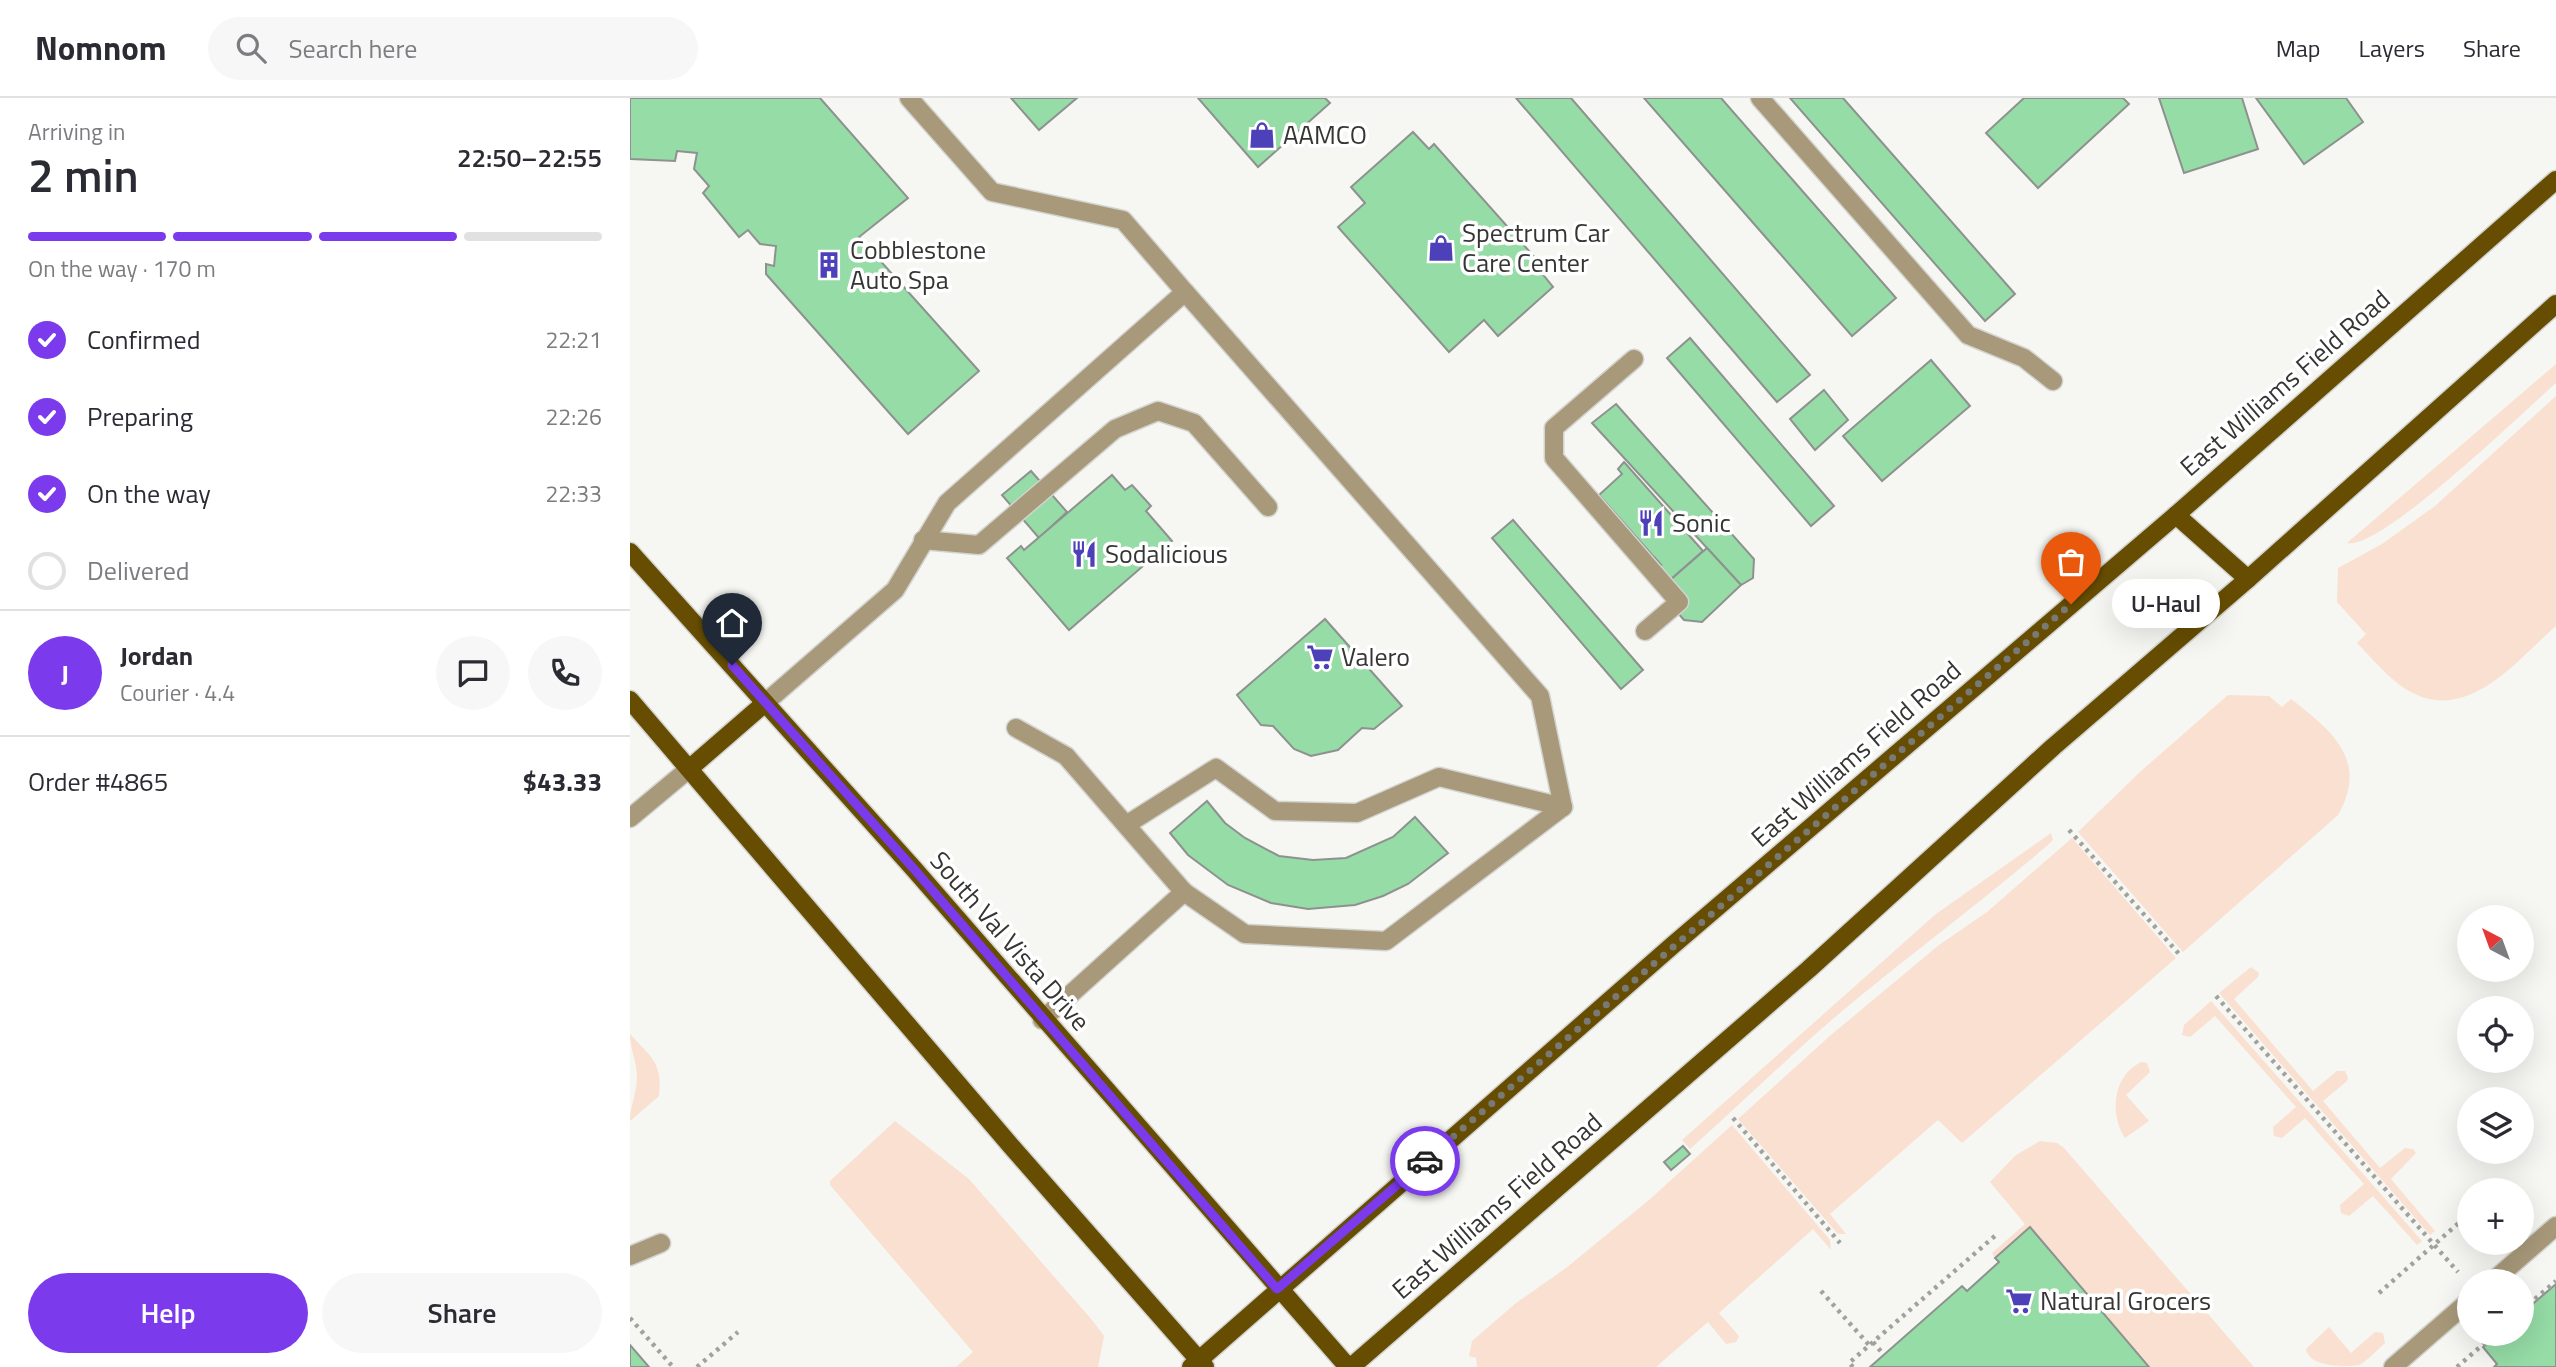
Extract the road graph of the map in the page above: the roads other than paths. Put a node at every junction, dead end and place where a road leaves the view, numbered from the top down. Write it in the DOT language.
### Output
graph roads {
  1 [pos="909,98"];
  2 [pos="1760,98"];
  3 [pos="2556,180"];
  4 [pos="1185,292"];
  5 [pos="2556,304"];
  6 [pos="1634,359"];
  7 [pos="2053,381"];
  8 [pos="1268,507"];
  9 [pos="2176,515"];
  10 [pos="923,540"];
  11 [pos="630,552"];
  12 [pos="2248,579"];
  13 [pos="1645,631"];
  14 [pos="630,700"];
  15 [pos="765,703"];
  16 [pos="1016,728"];
  17 [pos="690,768"];
  18 [pos="1563,807"];
  19 [pos="630,818"];
  20 [pos="1126,825"];
  21 [pos="1184,892"];
  22 [pos="1042,1020"];
  23 [pos="2556,1226"];
  24 [pos="661,1243"];
  25 [pos="630,1256"];
  26 [pos="2507,1269"];
  27 [pos="1277,1289"];
  28 [pos="2457,1311"];
  29 [pos="1198,1365"];
  30 [pos="1349,1367"];
  31 [pos="2393,1367"];
  1 -- 4 [label="lane"];
  2 -- 7 [label="lane"];
  3 -- 9 [label="main road, East Williams Field Road"];
  4 -- 10 [label="lane"];
  4 -- 18 [label="lane"];
  5 -- 12 [label="main road, East Williams Field Road"];
  6 -- 13 [label="lane"];
  8 -- 10 [label="lane"];
  9 -- 12 [label="main road"];
  9 -- 27 [label="main road, East Williams Field Road"];
  10 -- 15 [label="lane"];
  11 -- 15 [label="main road, South Val Vista Drive"];
  12 -- 30 [label="main road, East Williams Field Road"];
  14 -- 17 [label="main road"];
  15 -- 17 [label="main road"];
  15 -- 22 [label="main road, South Val Vista Drive"];
  16 -- 20 [label="lane"];
  17 -- 19 [label="lane"];
  17 -- 29 [label="main road"];
  18 -- 20 [label="lane"];
  18 -- 21 [label="lane"];
  20 -- 21 [label="lane"];
  21 -- 22 [label="lane"];
  22 -- 27 [label="main road, South Val Vista Drive"];
  23 -- 26 [label="lane"];
  24 -- 25 [label="lane"];
  27 -- 29 [label="main road, East Williams Field Road"];
  27 -- 30 [label="main road, South Val Vista Drive"];
  28 -- 31 [label="lane"];
}
